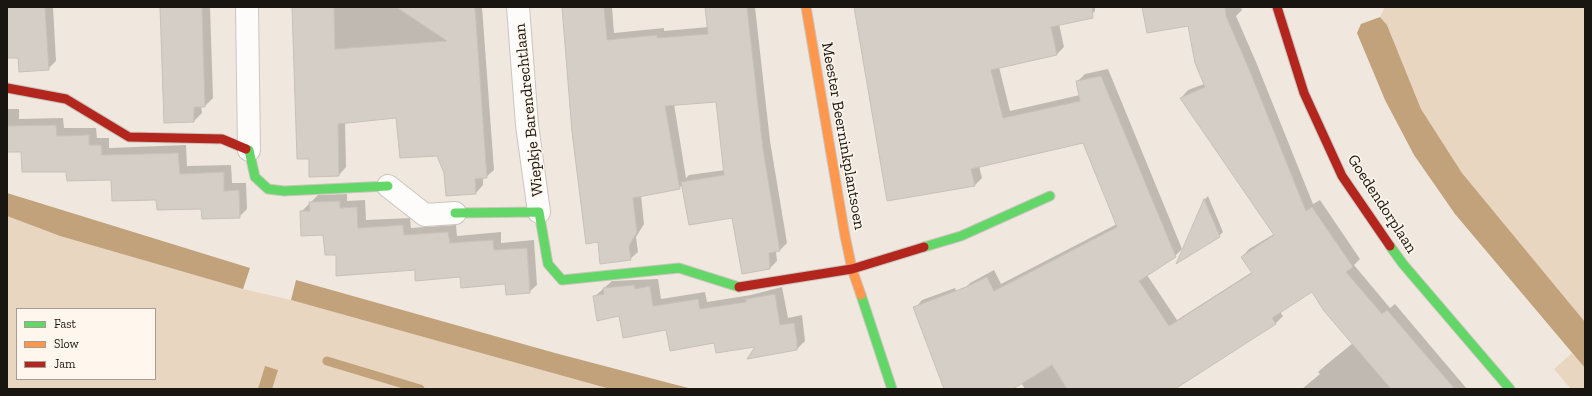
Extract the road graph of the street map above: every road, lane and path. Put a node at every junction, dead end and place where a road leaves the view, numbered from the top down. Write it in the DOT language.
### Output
graph roads {
  1 [pos="247,7"];
  2 [pos="518,7"];
  3 [pos="806,7"];
  4 [pos="1277,7"];
  5 [pos="7,88"];
  6 [pos="249,150"];
  7 [pos="388,186"];
  8 [pos="1050,196"];
  9 [pos="539,212"];
  10 [pos="455,213"];
  11 [pos="852,269"];
  12 [pos="892,389"];
  13 [pos="1510,389"];
  1 -- 6 [label="street"];
  2 -- 9 [label="street, Wiepkje Barendrechtlaan"];
  3 -- 11 [label="street, Meester Beerninkplantsoen"];
  4 -- 13 [label="street, Goedendorplaan"];
  5 -- 6 [label="street"];
  6 -- 7 [label="street"];
  7 -- 10 [label="street"];
  8 -- 11 [label="street"];
  9 -- 10 [label="street"];
  9 -- 11 [label="street"];
  11 -- 12 [label="street, Meester Beerninkplantsoen"];
}
